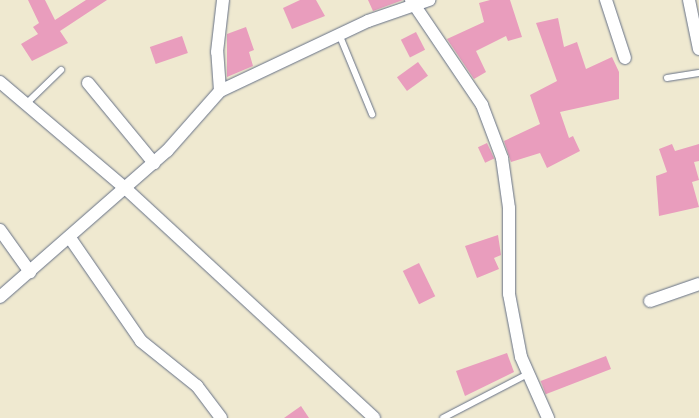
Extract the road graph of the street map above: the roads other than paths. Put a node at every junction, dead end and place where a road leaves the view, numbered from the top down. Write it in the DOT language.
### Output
graph roads {
  1 [pos="223,0"];
  2 [pos="428,0"];
  3 [pos="606,0"];
  4 [pos="689,0"];
  5 [pos="413,3"];
  6 [pos="339,34"];
  7 [pos="699,49"];
  8 [pos="625,58"];
  9 [pos="61,70"];
  10 [pos="699,73"];
  11 [pos="667,78"];
  12 [pos="0,82"];
  13 [pos="88,83"];
  14 [pos="220,91"];
  15 [pos="26,104"];
  16 [pos="372,114"];
  17 [pos="154,163"];
  18 [pos="125,188"];
  19 [pos="0,230"];
  20 [pos="70,238"];
  21 [pos="30,272"];
  22 [pos="699,284"];
  23 [pos="0,297"];
  24 [pos="650,301"];
  25 [pos="528,374"];
  26 [pos="221,418"];
  27 [pos="374,418"];
  28 [pos="443,418"];
  29 [pos="548,418"];
  1 -- 14 [label="street"];
  2 -- 5 [label="street"];
  3 -- 8 [label="street"];
  4 -- 7 [label="street"];
  5 -- 6 [label="street"];
  5 -- 25 [label="street"];
  6 -- 14 [label="street"];
  6 -- 16 [label="lane"];
  9 -- 15 [label="lane"];
  10 -- 11 [label="lane"];
  12 -- 15 [label="street"];
  13 -- 17 [label="street"];
  14 -- 17 [label="street"];
  15 -- 18 [label="street"];
  17 -- 18 [label="street"];
  18 -- 20 [label="street"];
  18 -- 27 [label="street"];
  19 -- 21 [label="street"];
  20 -- 21 [label="street"];
  20 -- 26 [label="street"];
  21 -- 23 [label="street"];
  22 -- 24 [label="street"];
  25 -- 28 [label="lane"];
  25 -- 29 [label="street"];
}
